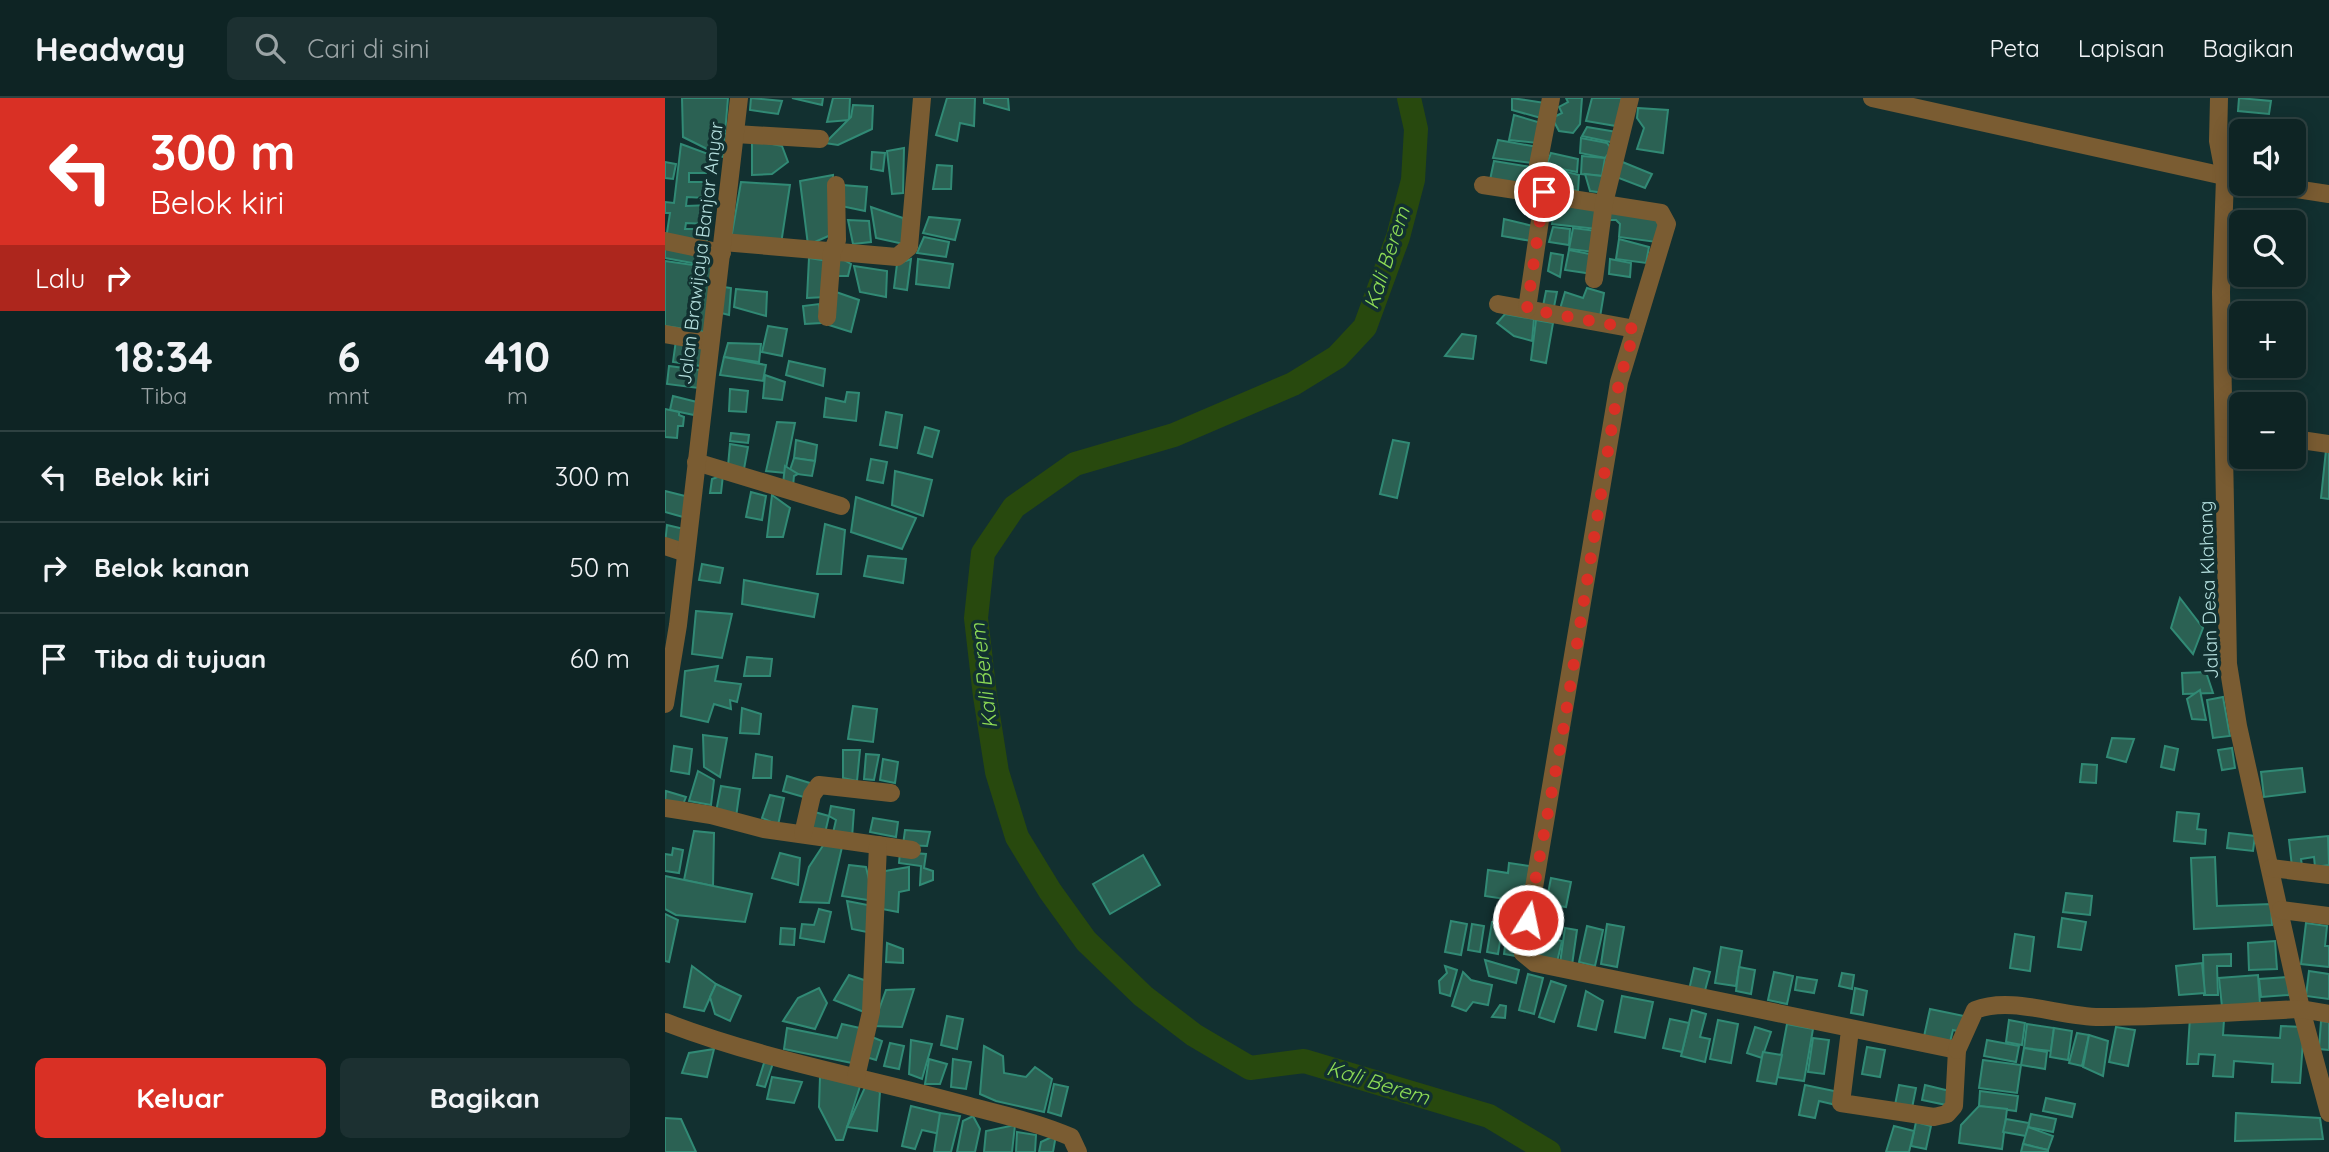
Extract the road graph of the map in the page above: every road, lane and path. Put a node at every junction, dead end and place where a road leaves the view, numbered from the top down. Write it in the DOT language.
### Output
graph roads {
  1 [pos="739,98"];
  2 [pos="922,98"];
  3 [pos="1551,98"];
  4 [pos="1630,98"];
  5 [pos="1872,98"];
  6 [pos="2219,98"];
  7 [pos="734,134"];
  8 [pos="820,139"];
  9 [pos="2229,169"];
  10 [pos="2229,178"];
  11 [pos="836,185"];
  12 [pos="1483,185"];
  13 [pos="2306,191"];
  14 [pos="1538,192"];
  15 [pos="2329,194"];
  16 [pos="2231,196"];
  17 [pos="1604,203"];
  18 [pos="665,241"];
  19 [pos="722,247"];
  20 [pos="832,252"];
  21 [pos="1594,279"];
  22 [pos="1498,304"];
  23 [pos="1527,309"];
  24 [pos="827,317"];
  25 [pos="1635,329"];
  26 [pos="665,334"];
  27 [pos="711,342"];
  28 [pos="2230,392"];
  29 [pos="2306,441"];
  30 [pos="2329,444"];
  31 [pos="696,462"];
  32 [pos="2232,469"];
  33 [pos="841,506"];
  34 [pos="665,546"];
  35 [pos="686,553"];
  36 [pos="665,704"];
  37 [pos="891,793"];
  38 [pos="665,808"];
  39 [pos="803,834"];
  40 [pos="878,845"];
  41 [pos="912,850"];
  42 [pos="2271,868"];
  43 [pos="2329,875"];
  44 [pos="2281,911"];
  45 [pos="2329,916"];
  46 [pos="2301,1009"];
  47 [pos="2329,1014"];
  48 [pos="665,1022"];
  49 [pos="1850,1030"];
  50 [pos="1957,1050"];
  51 [pos="856,1077"];
  52 [pos="2329,1113"];
  53 [pos="1078,1152"];
  1 -- 7 [label="street, Jalan Brawijaya Banjar Anyar"];
  2 -- 20 [label="street"];
  3 -- 14 [label="street"];
  4 -- 17 [label="street"];
  5 -- 10 [label="street"];
  6 -- 9 [label="street, Jalan Desa Klahang"];
  7 -- 8 [label="street"];
  7 -- 19 [label="street, Jalan Brawijaya Banjar Anyar"];
  11 -- 20 [label="street"];
  12 -- 14 [label="street"];
  13 -- 15 [label="street"];
  14 -- 17 [label="street"];
  14 -- 23 [label="street"];
  16 -- 28 [label="street, Jalan Desa Klahang"];
  17 -- 21 [label="street"];
  17 -- 25 [label="street"];
  18 -- 19 [label="street"];
  19 -- 20 [label="street"];
  19 -- 27 [label="street, Jalan Brawijaya Banjar Anyar"];
  20 -- 24 [label="street"];
  22 -- 23 [label="street"];
  23 -- 25 [label="street"];
  25 -- 49 [label="street"];
  26 -- 27 [label="street"];
  27 -- 31 [label="street, Jalan Brawijaya Banjar Anyar"];
  29 -- 30 [label="street"];
  31 -- 33 [label="street"];
  31 -- 35 [label="street, Jalan Brawijaya Banjar Anyar"];
  32 -- 42 [label="street, Jalan Desa Klahang"];
  34 -- 35 [label="street"];
  35 -- 36 [label="street, Jalan Brawijaya Banjar Anyar"];
  37 -- 39 [label="street"];
  38 -- 39 [label="street"];
  39 -- 40 [label="street"];
  40 -- 41 [label="street"];
  40 -- 51 [label="street"];
  42 -- 43 [label="street"];
  42 -- 44 [label="street, Jalan Desa Klahang"];
  44 -- 45 [label="street"];
  44 -- 46 [label="street, Jalan Desa Klahang"];
  46 -- 47 [label="street"];
  46 -- 50 [label="street"];
  46 -- 52 [label="street, Jalan Desa Klahang"];
  48 -- 51 [label="street"];
  49 -- 50 [label="street"];
  49 -- 50 [label="street"];
  51 -- 53 [label="street"];
}
